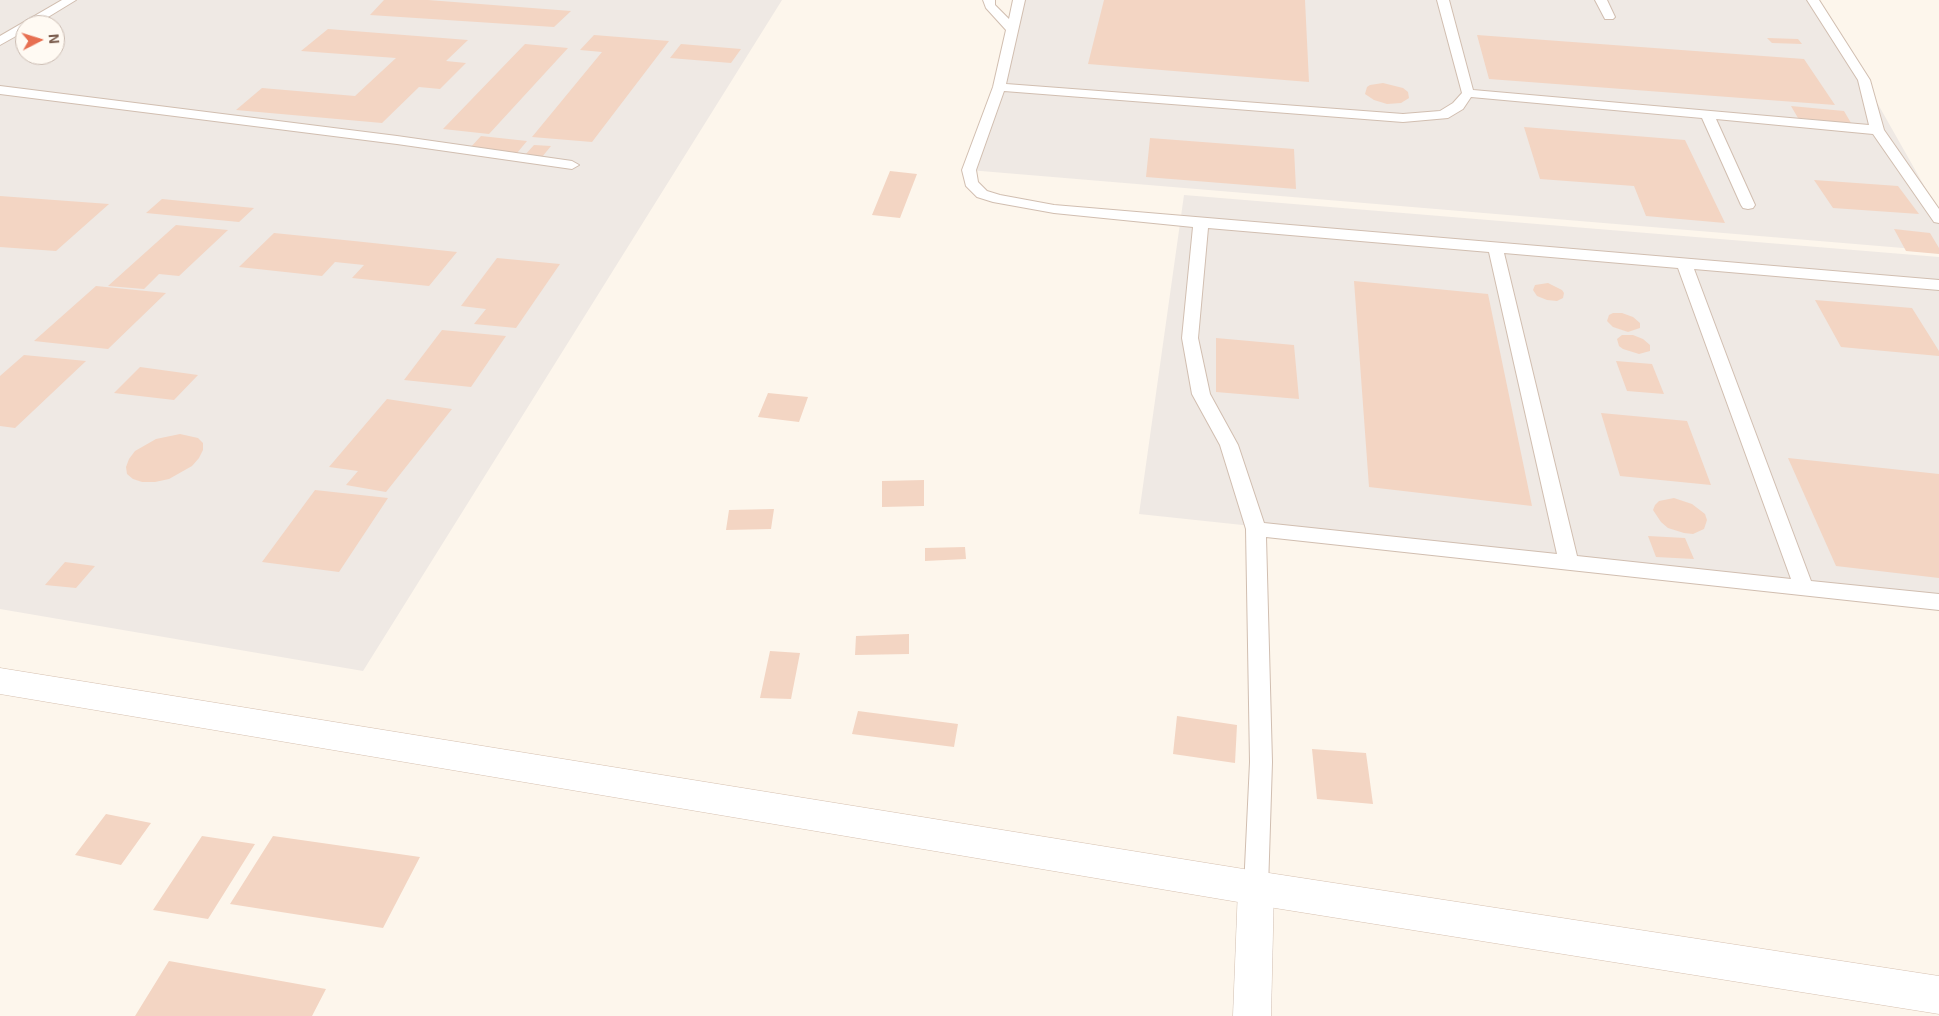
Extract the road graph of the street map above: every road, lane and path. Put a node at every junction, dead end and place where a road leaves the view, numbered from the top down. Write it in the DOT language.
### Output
graph roads {
  1 [pos="70,0"];
  2 [pos="989,0"];
  3 [pos="1019,0"];
  4 [pos="1443,0"];
  5 [pos="1601,0"];
  6 [pos="1813,0"];
  7 [pos="45,15"];
  8 [pos="1609,17"];
  9 [pos="1012,29"];
  10 [pos="15,32"];
  11 [pos="0,41"];
  12 [pos="999,87"];
  13 [pos="0,90"];
  14 [pos="1468,93"];
  15 [pos="1707,114"];
  16 [pos="1877,130"];
  17 [pos="572,166"];
  18 [pos="1748,205"];
  19 [pos="1939,219"];
  20 [pos="1201,223"];
  21 [pos="1496,249"];
  22 [pos="1686,265"];
  23 [pos="1939,285"];
  24 [pos="1256,529"];
  25 [pos="1569,562"];
  26 [pos="1804,588"];
  27 [pos="1939,602"];
  28 [pos="0,681"];
  29 [pos="1256,888"];
  30 [pos="1939,996"];
  31 [pos="1252,1016"];
  1 -- 7 [label="lane"];
  2 -- 9 [label="lane"];
  3 -- 9 [label="lane"];
  4 -- 14 [label="lane"];
  5 -- 8 [label="lane"];
  6 -- 16 [label="lane"];
  9 -- 12 [label="lane"];
  10 -- 11 [label="lane"];
  12 -- 14 [label="lane"];
  12 -- 20 [label="lane"];
  13 -- 17 [label="lane"];
  14 -- 15 [label="lane"];
  15 -- 16 [label="lane"];
  15 -- 18 [label="lane"];
  16 -- 19 [label="lane"];
  20 -- 21 [label="lane"];
  20 -- 24 [label="lane"];
  21 -- 22 [label="lane"];
  21 -- 25 [label="lane"];
  22 -- 23 [label="lane"];
  22 -- 26 [label="lane"];
  24 -- 25 [label="lane"];
  24 -- 29 [label="lane"];
  25 -- 26 [label="lane"];
  26 -- 27 [label="lane"];
  28 -- 29 [label="street"];
  29 -- 30 [label="street"];
  29 -- 31 [label="street"];
}
